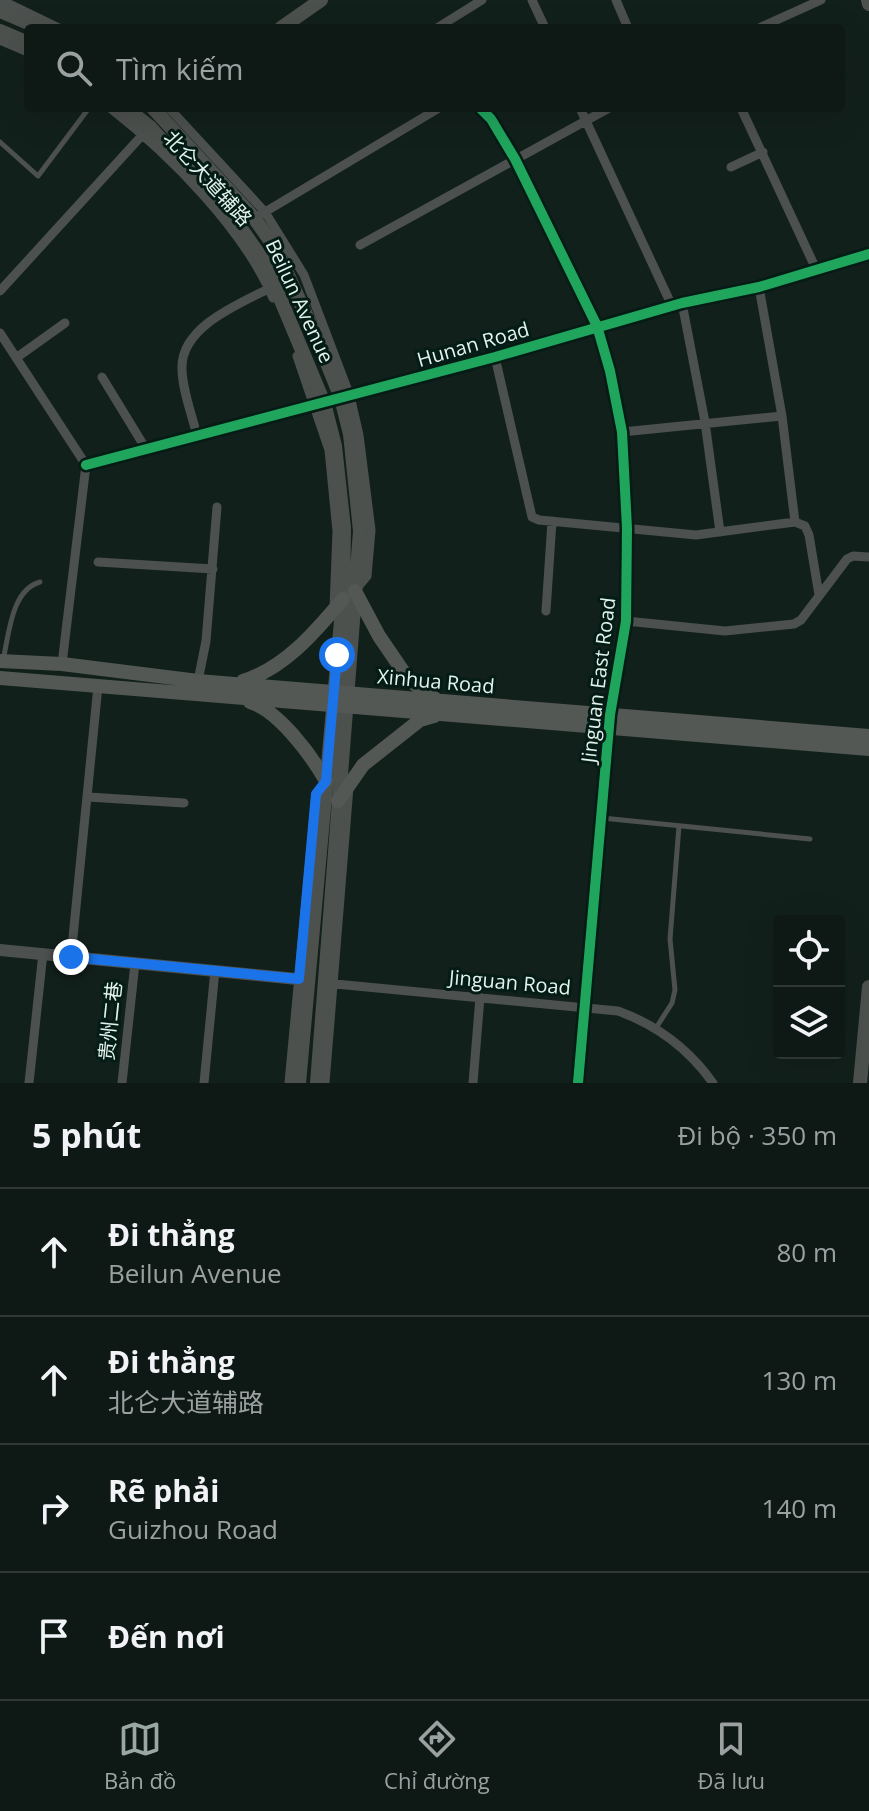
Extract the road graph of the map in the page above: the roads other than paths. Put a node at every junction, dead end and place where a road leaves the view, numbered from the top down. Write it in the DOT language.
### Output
graph roads {
  1 [pos="1,0"];
  2 [pos="482,0"];
  3 [pos="532,0"];
  4 [pos="616,0"];
  5 [pos="821,0"];
  6 [pos="314,2"];
  7 [pos="0,11"];
  8 [pos="31,24"];
  9 [pos="51,24"];
  10 [pos="286,24"];
  11 [pos="443,24"];
  12 [pos="543,24"];
  13 [pos="626,24"];
  14 [pos="768,24"];
  15 [pos="0,31"];
  16 [pos="0,40"];
  17 [pos="24,41"];
  18 [pos="24,50"];
  19 [pos="86,112"];
  20 [pos="116,112"];
  21 [pos="130,112"];
  22 [pos="163,112"];
  23 [pos="168,112"];
  24 [pos="432,112"];
  25 [pos="484,112"];
  26 [pos="582,112"];
  27 [pos="602,112"];
  28 [pos="743,112"];
  29 [pos="586,121"];
  30 [pos="147,131"];
  31 [pos="0,142"];
  32 [pos="763,152"];
  33 [pos="515,159"];
  34 [pos="731,167"];
  35 [pos="260,215"];
  36 [pos="360,245"];
  37 [pos="869,254"];
  38 [pos="816,269"];
  39 [pos="272,287"];
  40 [pos="759,287"];
  41 [pos="0,291"];
  42 [pos="677,304"];
  43 [pos="65,323"];
  44 [pos="597,326"];
  45 [pos="0,333"];
  46 [pos="495,357"];
  47 [pos="16,358"];
  48 [pos="102,377"];
  49 [pos="346,397"];
  50 [pos="319,404"];
  51 [pos="782,416"];
  52 [pos="705,422"];
  53 [pos="622,432"];
  54 [pos="197,436"];
  55 [pos="146,449"];
  56 [pos="86,465"];
  57 [pos="217,507"];
  58 [pos="552,521"];
  59 [pos="795,522"];
  60 [pos="627,528"];
  61 [pos="720,532"];
  62 [pos="869,557"];
  63 [pos="98,562"];
  64 [pos="213,569"];
  65 [pos="40,582"];
  66 [pos="819,595"];
  67 [pos="344,600"];
  68 [pos="546,611"];
  69 [pos="626,621"];
  70 [pos="2,661"];
  71 [pos="62,664"];
  72 [pos="0,678"];
  73 [pos="198,681"];
  74 [pos="98,686"];
  75 [pos="235,690"];
  76 [pos="340,699"];
  77 [pos="439,708"];
  78 [pos="610,721"];
  79 [pos="869,736"];
  80 [pos="344,743"];
  81 [pos="869,749"];
  82 [pos="326,781"];
  83 [pos="349,785"];
  84 [pos="88,797"];
  85 [pos="338,801"];
  86 [pos="184,803"];
  87 [pos="601,818"];
  88 [pos="679,826"];
  89 [pos="810,839"];
  90 [pos="0,950"];
  91 [pos="43,953"];
  92 [pos="71,957"];
  93 [pos="135,963"];
  94 [pos="215,970"];
  95 [pos="303,979"];
  96 [pos="330,984"];
  97 [pos="869,987"];
  98 [pos="480,997"];
  99 [pos="584,1006"];
  100 [pos="656,1028"];
  101 [pos="29,1083"];
  102 [pos="122,1083"];
  103 [pos="204,1083"];
  104 [pos="289,1083"];
  105 [pos="299,1083"];
  106 [pos="317,1083"];
  107 [pos="325,1083"];
  108 [pos="473,1083"];
  109 [pos="578,1083"];
  110 [pos="713,1083"];
  111 [pos="860,1083"];
  1 -- 9 [label="street"];
  2 -- 11 [label="street"];
  3 -- 12 [label="street"];
  4 -- 13 [label="street"];
  5 -- 14 [label="street"];
  6 -- 10 [label="main road"];
  7 -- 8 [label="main road"];
  15 -- 17 [label="main road"];
  16 -- 18 [label="street"];
  19 -- 31 [label="lane"];
  20 -- 30 [label="street, 北仑大道辅路"];
  21 -- 30 [label="main road, Beilun Avenue"];
  22 -- 30 [label="street"];
  23 -- 35 [label="main road, Beilun Avenue"];
  24 -- 35 [label="street"];
  25 -- 33 [label="street, Jinguan East Road"];
  26 -- 29 [label="street"];
  27 -- 29 [label="street"];
  28 -- 32 [label="street"];
  29 -- 33 [label="street"];
  29 -- 42 [label="street"];
  30 -- 39 [label="main road, Beilun Avenue"];
  30 -- 41 [label="street"];
  32 -- 34 [label="street"];
  32 -- 38 [label="street"];
  33 -- 36 [label="street"];
  33 -- 44 [label="street, Jinguan East Road"];
  35 -- 49 [label="main road, Beilun Avenue"];
  37 -- 38 [label="street, Hunan Road"];
  38 -- 40 [label="street, Hunan Road"];
  39 -- 50 [label="main road, Beilun Avenue"];
  39 -- 54 [label="street"];
  40 -- 42 [label="street, Hunan Road"];
  40 -- 51 [label="street"];
  42 -- 44 [label="street, Hunan Road"];
  42 -- 52 [label="street"];
  43 -- 47 [label="street"];
  44 -- 46 [label="street, Hunan Road"];
  44 -- 53 [label="street, Jinguan East Road"];
  45 -- 47 [label="street"];
  46 -- 49 [label="street, Hunan Road"];
  46 -- 58 [label="street"];
  47 -- 56 [label="street"];
  48 -- 55 [label="street"];
  49 -- 50 [label="street, Hunan Road"];
  49 -- 67 [label="main road, Beilun Avenue"];
  50 -- 54 [label="street, Hunan Road"];
  50 -- 67 [label="main road, Beilun Avenue"];
  51 -- 52 [label="street"];
  51 -- 59 [label="street"];
  52 -- 53 [label="street"];
  52 -- 61 [label="street"];
  53 -- 60 [label="street, Jinguan East Road"];
  54 -- 55 [label="street, Hunan Road"];
  55 -- 56 [label="street, Hunan Road"];
  56 -- 71 [label="street"];
  57 -- 64 [label="street"];
  58 -- 60 [label="street"];
  58 -- 68 [label="street"];
  59 -- 61 [label="street"];
  59 -- 66 [label="street"];
  60 -- 61 [label="street"];
  60 -- 69 [label="street, Jinguan East Road"];
  62 -- 66 [label="street"];
  63 -- 64 [label="street"];
  64 -- 73 [label="street"];
  65 -- 70 [label="lane"];
  66 -- 69 [label="street"];
  67 -- 75 [label="main road"];
  67 -- 76 [label="main road, Beilun Avenue"];
  67 -- 76 [label="main road, Beilun Avenue"];
  67 -- 77 [label="main road"];
  69 -- 78 [label="street, Jinguan East Road"];
  70 -- 71 [label="main road, Xinhua Road"];
  71 -- 73 [label="main road, Xinhua Road"];
  72 -- 74 [label="main road, Xinhua Road"];
  73 -- 75 [label="main road, Xinhua Road"];
  74 -- 75 [label="main road, Xinhua Road"];
  74 -- 84 [label="street"];
  75 -- 76 [label="main road, Xinhua Road"];
  75 -- 82 [label="main road"];
  76 -- 77 [label="main road, Xinhua Road"];
  76 -- 80 [label="main road, Beilun Avenue"];
  76 -- 82 [label="main road, Beilun Avenue"];
  77 -- 78 [label="main road, Xinhua Road"];
  77 -- 83 [label="main road"];
  78 -- 79 [label="main road, Xinhua Road"];
  78 -- 81 [label="main road, Xinhua Road"];
  78 -- 87 [label="street, Jinguan East Road"];
  80 -- 83 [label="street"];
  80 -- 85 [label="main road, Beilun Avenue"];
  82 -- 95 [label="main road, Beilun Avenue"];
  83 -- 85 [label="main road"];
  83 -- 96 [label="street"];
  84 -- 86 [label="street"];
  84 -- 92 [label="street"];
  85 -- 96 [label="main road, Beilun Avenue"];
  87 -- 88 [label="lane"];
  87 -- 99 [label="street, Jinguan East Road"];
  88 -- 89 [label="lane"];
  88 -- 100 [label="lane"];
  90 -- 91 [label="street"];
  91 -- 92 [label="street"];
  91 -- 101 [label="street"];
  92 -- 93 [label="street"];
  93 -- 94 [label="street"];
  93 -- 102 [label="street, 贵州二巷"];
  94 -- 95 [label="street"];
  94 -- 103 [label="street"];
  95 -- 104 [label="street"];
  95 -- 105 [label="main road, Beilun Avenue"];
  96 -- 98 [label="street, Jinguan Road"];
  96 -- 106 [label="main road, Beilun Avenue"];
  96 -- 107 [label="street"];
  97 -- 111 [label="main road"];
  98 -- 99 [label="street, Jinguan Road"];
  98 -- 108 [label="street"];
  99 -- 100 [label="street, Jinguan Road"];
  99 -- 109 [label="street, Jinguan East Road"];
  100 -- 110 [label="street, Jinguan Road"];
}
